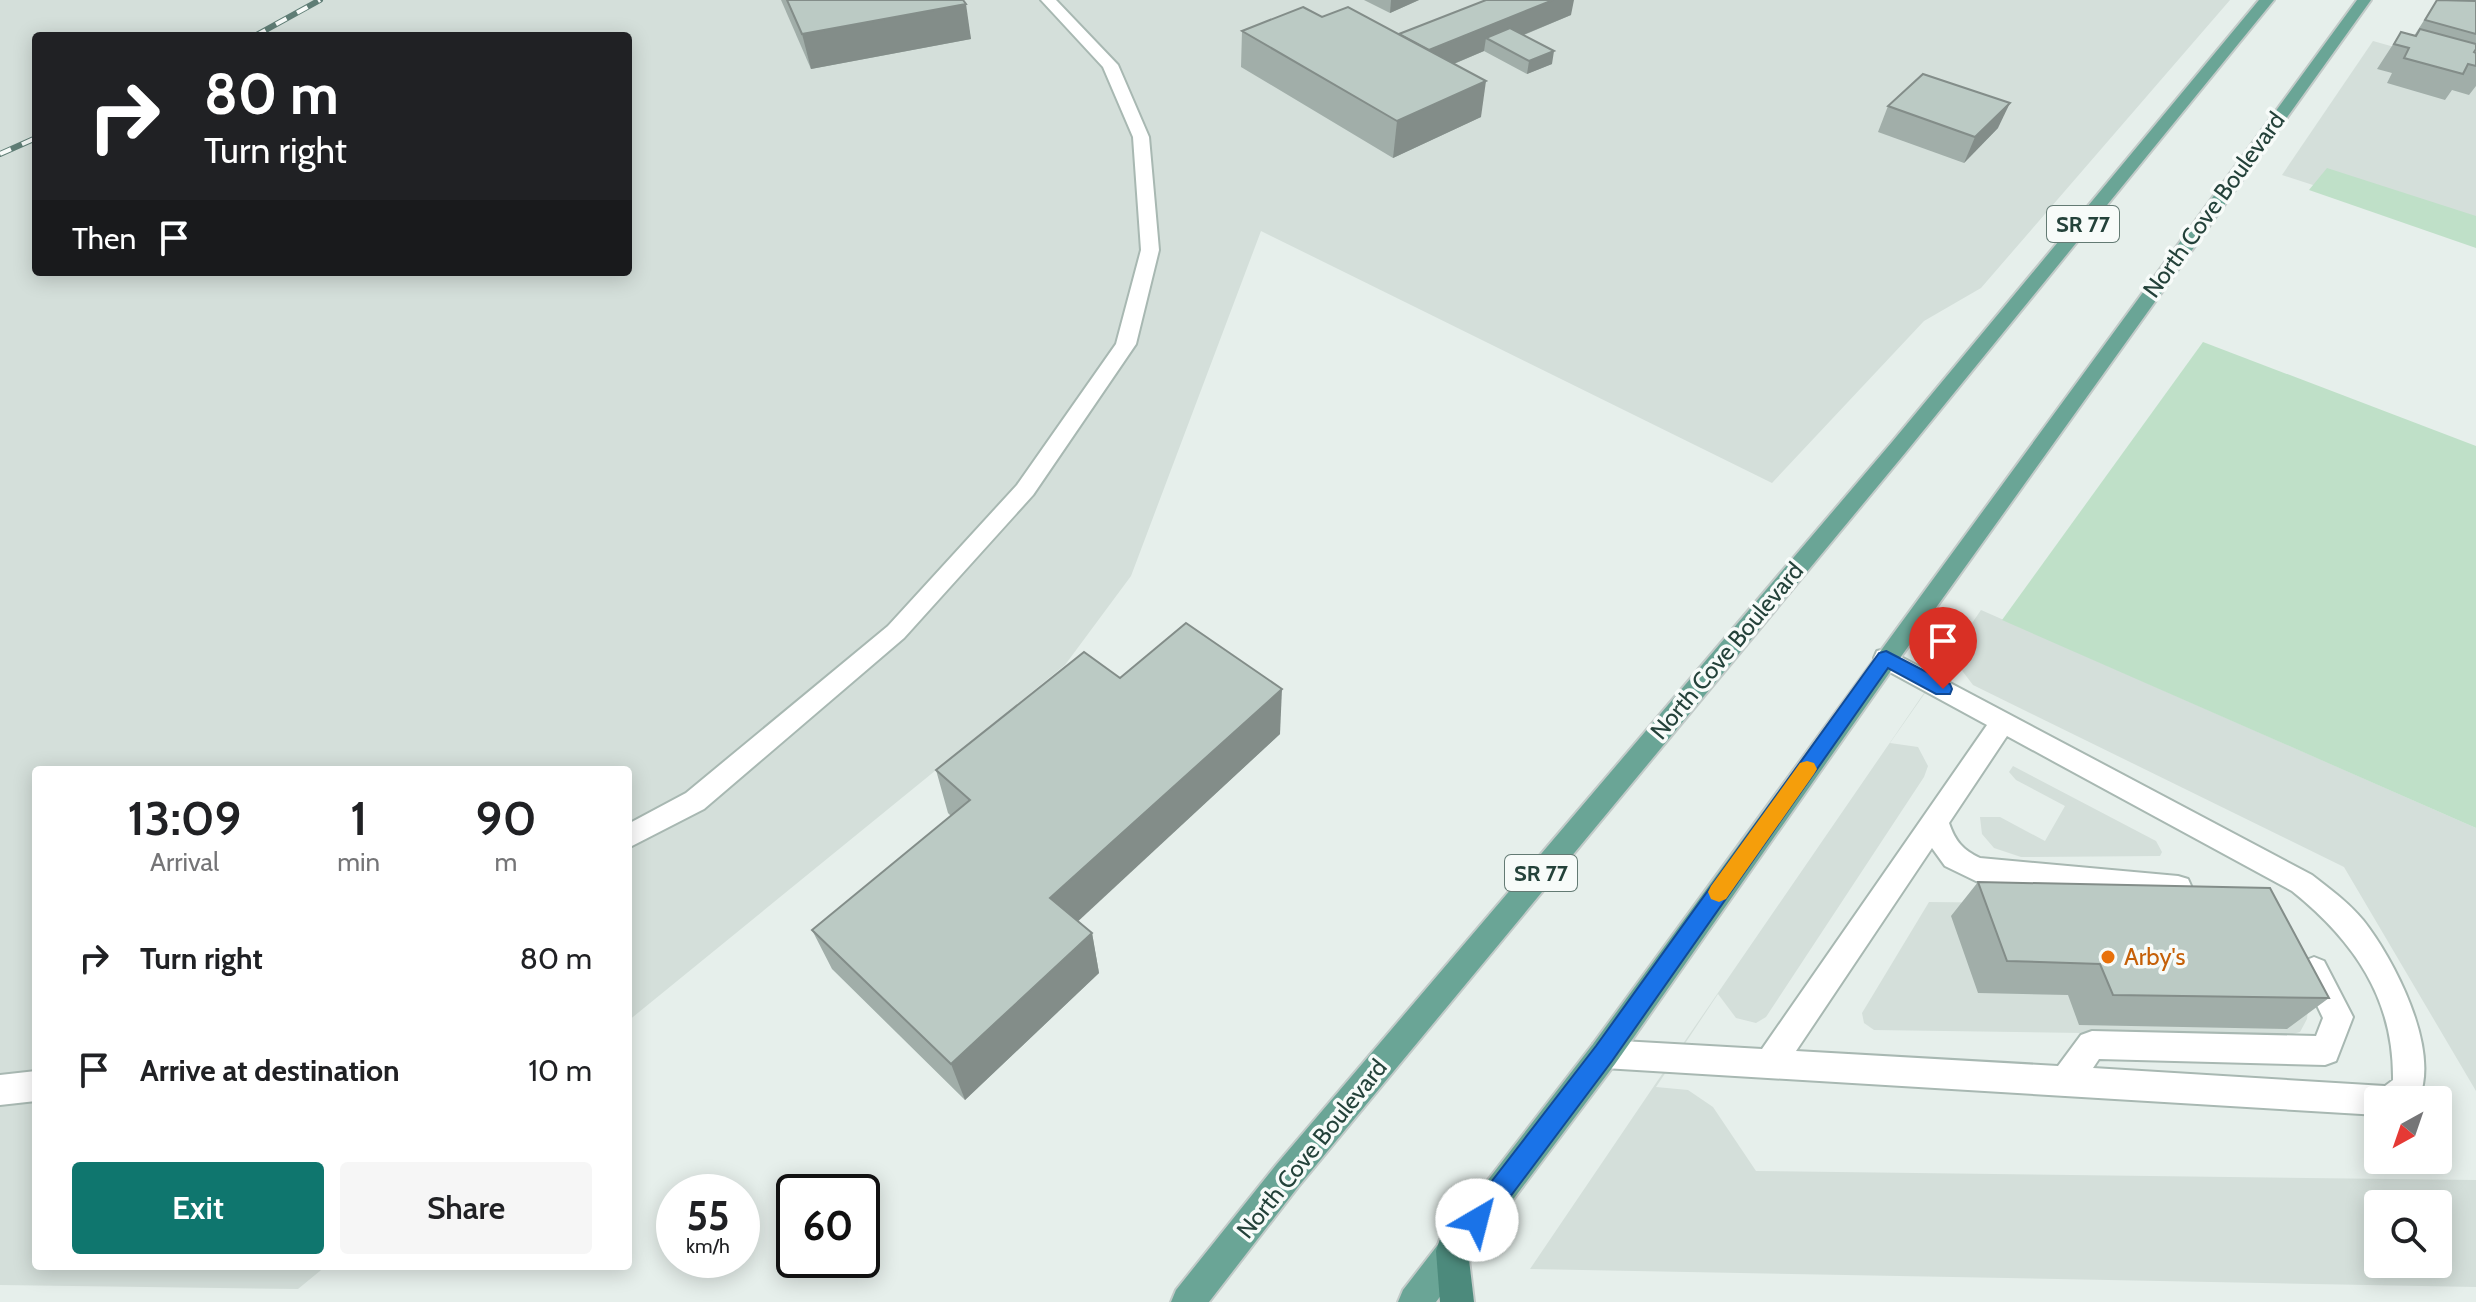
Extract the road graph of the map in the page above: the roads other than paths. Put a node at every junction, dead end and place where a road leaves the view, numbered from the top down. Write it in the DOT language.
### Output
graph roads {
  1 [pos="1048,0"];
  2 [pos="2267,0"];
  3 [pos="2364,0"];
  4 [pos="1886,658"];
  5 [pos="2003,722"];
  6 [pos="1935,822"];
  7 [pos="632,835"];
  8 [pos="2211,891"];
  9 [pos="2299,942"];
  10 [pos="1604,1054"];
  11 [pos="1769,1065"];
  12 [pos="2064,1083"];
  13 [pos="32,1086"];
  14 [pos="2408,1086"];
  15 [pos="0,1090"];
  16 [pos="2364,1099"];
  17 [pos="1452,1251"];
  18 [pos="1188,1302"];
  19 [pos="1415,1302"];
  20 [pos="1457,1302"];
  1 -- 7 [label="lane"];
  2 -- 18 [label="main road, North Cove Boulevard / SR 77"];
  3 -- 4 [label="main road, North Cove Boulevard"];
  4 -- 5 [label="lane"];
  4 -- 10 [label="main road, North Cove Boulevard"];
  5 -- 6 [label="lane"];
  5 -- 14 [label="lane"];
  6 -- 8 [label="lane"];
  6 -- 11 [label="lane"];
  9 -- 12 [label="lane"];
  10 -- 11 [label="lane"];
  10 -- 17 [label="main road, North Cove Boulevard"];
  11 -- 12 [label="lane"];
  12 -- 16 [label="lane"];
  13 -- 15 [label="lane"];
  17 -- 19 [label="main road, North Cove Boulevard"];
  17 -- 20 [label="highway"];
}
